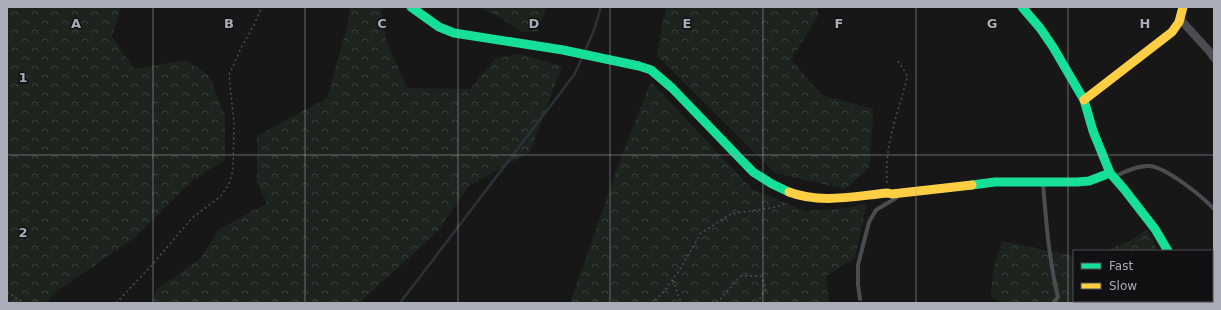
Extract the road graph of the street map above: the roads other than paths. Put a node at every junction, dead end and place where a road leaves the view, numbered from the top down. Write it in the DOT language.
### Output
graph roads {
  1 [pos="411,7"];
  2 [pos="1023,7"];
  3 [pos="1174,7"];
  4 [pos="1181,13"];
  5 [pos="1214,58"];
  6 [pos="1084,100"];
  7 [pos="1112,175"];
  8 [pos="1043,182"];
  9 [pos="905,192"];
  10 [pos="1214,209"];
  11 [pos="1167,250"];
  12 [pos="860,299"];
  13 [pos="1053,303"];
  1 -- 9 [label="street"];
  2 -- 6 [label="street"];
  3 -- 4 [label="street"];
  4 -- 5 [label="street"];
  4 -- 6 [label="street"];
  6 -- 7 [label="street"];
  7 -- 8 [label="street"];
  7 -- 10 [label="lane"];
  7 -- 11 [label="street"];
  8 -- 9 [label="street"];
  8 -- 13 [label="lane"];
  9 -- 12 [label="lane"];
}
